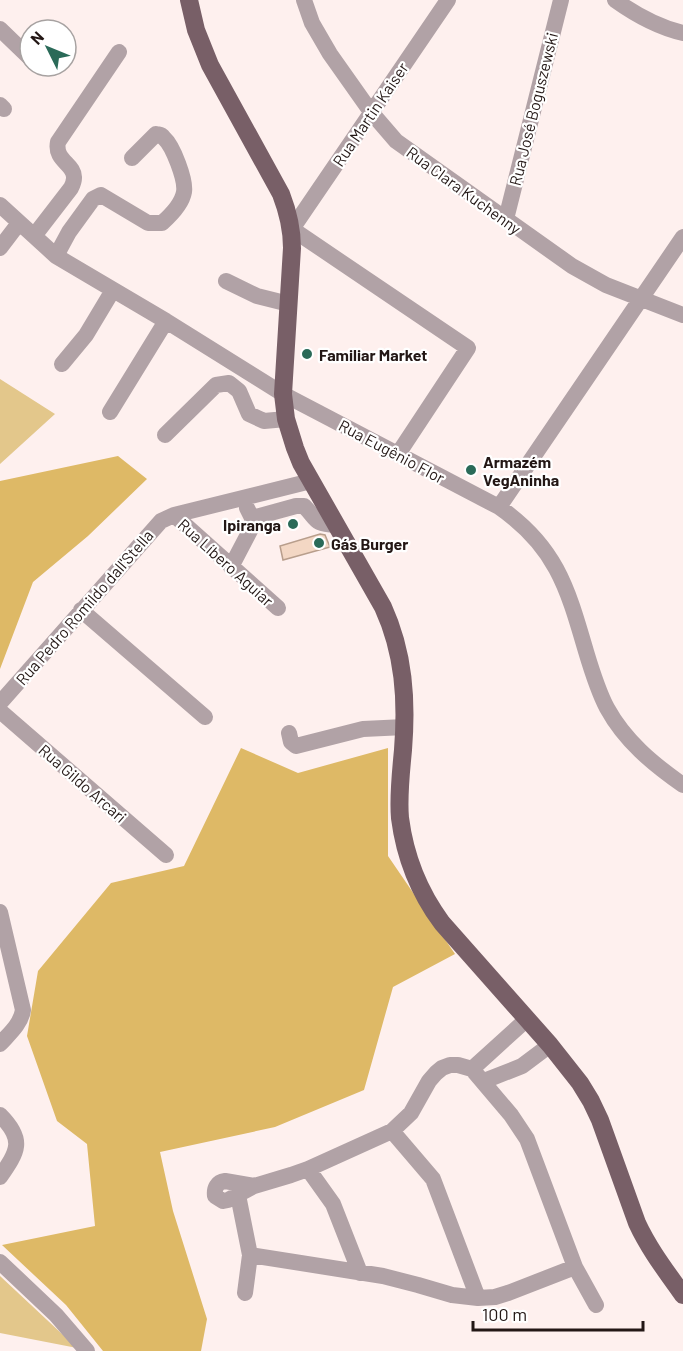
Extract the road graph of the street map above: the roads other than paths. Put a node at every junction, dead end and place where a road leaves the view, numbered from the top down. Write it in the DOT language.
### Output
graph roads {
  1 [pos="189,0"];
  2 [pos="304,0"];
  3 [pos="448,0"];
  4 [pos="561,0"];
  5 [pos="615,0"];
  6 [pos="0,29"];
  7 [pos="683,33"];
  8 [pos="18,46"];
  9 [pos="119,52"];
  10 [pos="371,112"];
  11 [pos="132,158"];
  12 [pos="0,205"];
  13 [pos="506,219"];
  14 [pos="19,223"];
  15 [pos="292,229"];
  16 [pos="34,236"];
  17 [pos="683,237"];
  18 [pos="0,248"];
  19 [pos="56,256"];
  20 [pos="226,281"];
  21 [pos="112,290"];
  22 [pos="642,299"];
  23 [pos="289,304"];
  24 [pos="683,315"];
  25 [pos="165,321"];
  26 [pos="62,364"];
  27 [pos="283,394"];
  28 [pos="110,412"];
  29 [pos="286,419"];
  30 [pos="165,435"];
  31 [pos="398,454"];
  32 [pos="311,481"];
  33 [pos="274,490"];
  34 [pos="241,498"];
  35 [pos="500,507"];
  36 [pos="277,511"];
  37 [pos="174,515"];
  38 [pos="252,518"];
  39 [pos="336,525"];
  40 [pos="231,567"];
  41 [pos="278,608"];
  42 [pos="81,610"];
  43 [pos="0,703"];
  44 [pos="0,711"];
  45 [pos="205,717"];
  46 [pos="405,727"];
  47 [pos="289,733"];
  48 [pos="683,785"];
  49 [pos="166,855"];
  50 [pos="0,912"];
  51 [pos="528,1018"];
  52 [pos="0,1044"];
  53 [pos="550,1045"];
  54 [pos="478,1075"];
  55 [pos="0,1115"];
  56 [pos="392,1131"];
  57 [pos="308,1169"];
  58 [pos="0,1177"];
  59 [pos="254,1186"];
  60 [pos="238,1195"];
  61 [pos="250,1255"];
  62 [pos="0,1262"];
  63 [pos="576,1267"];
  64 [pos="360,1273"];
  65 [pos="245,1293"];
  66 [pos="683,1295"];
  67 [pos="478,1298"];
  68 [pos="596,1305"];
  69 [pos="87,1351"];
  1 -- 15 [label="main road"];
  2 -- 10 [label="street, Rua Clara Kuchenny"];
  3 -- 10 [label="street, Rua Martin Kaiser"];
  4 -- 13 [label="street, Rua José Boguszewski"];
  5 -- 7 [label="street"];
  6 -- 8 [label="street"];
  9 -- 16 [label="street"];
  10 -- 13 [label="street, Rua Clara Kuchenny"];
  10 -- 15 [label="street, Rua Martin Kaiser"];
  11 -- 19 [label="street"];
  12 -- 14 [label="street, Rua Eugênio Flor"];
  13 -- 22 [label="street, Rua Clara Kuchenny"];
  14 -- 16 [label="street, Rua Eugênio Flor"];
  14 -- 18 [label="street"];
  15 -- 23 [label="main road"];
  15 -- 31 [label="street"];
  16 -- 19 [label="street, Rua Eugênio Flor"];
  17 -- 22 [label="street"];
  19 -- 21 [label="street, Rua Eugênio Flor"];
  20 -- 23 [label="street"];
  21 -- 25 [label="street, Rua Eugênio Flor"];
  21 -- 26 [label="street"];
  22 -- 24 [label="street, Rua Clara Kuchenny"];
  22 -- 35 [label="street"];
  23 -- 27 [label="main road"];
  25 -- 27 [label="street, Rua Eugênio Flor"];
  25 -- 28 [label="street"];
  27 -- 29 [label="main road"];
  27 -- 31 [label="street, Rua Eugênio Flor"];
  29 -- 30 [label="street"];
  29 -- 32 [label="main road"];
  31 -- 35 [label="street, Rua Eugênio Flor"];
  32 -- 33 [label="street, Rua Pedro Romildo dall'Stella"];
  32 -- 39 [label="main road"];
  33 -- 34 [label="street, Rua Pedro Romildo dall'Stella"];
  33 -- 36 [label="street"];
  34 -- 37 [label="street, Rua Pedro Romildo dall'Stella"];
  34 -- 38 [label="street"];
  35 -- 48 [label="street, Rua Eugênio Flor"];
  36 -- 38 [label="street"];
  36 -- 39 [label="street"];
  37 -- 40 [label="street, Rua Líbero Aguiar"];
  37 -- 42 [label="street, Rua Pedro Romildo dall'Stella"];
  38 -- 40 [label="street"];
  39 -- 46 [label="main road"];
  40 -- 41 [label="street, Rua Líbero Aguiar"];
  42 -- 43 [label="street, Rua Pedro Romildo dall'Stella"];
  42 -- 45 [label="street"];
  44 -- 49 [label="street, Rua Gildo Arcari"];
  46 -- 47 [label="street"];
  46 -- 51 [label="main road"];
  50 -- 52 [label="street"];
  51 -- 53 [label="main road"];
  51 -- 54 [label="street"];
  53 -- 54 [label="street"];
  53 -- 66 [label="main road"];
  54 -- 56 [label="street"];
  54 -- 63 [label="street"];
  55 -- 58 [label="street"];
  56 -- 57 [label="street"];
  56 -- 67 [label="street"];
  57 -- 59 [label="street"];
  57 -- 64 [label="street"];
  59 -- 60 [label="street"];
  59 -- 60 [label="street"];
  60 -- 61 [label="street"];
  61 -- 64 [label="street"];
  61 -- 65 [label="street"];
  62 -- 69 [label="street"];
  63 -- 67 [label="street"];
  63 -- 68 [label="street"];
  64 -- 67 [label="street"];
}
